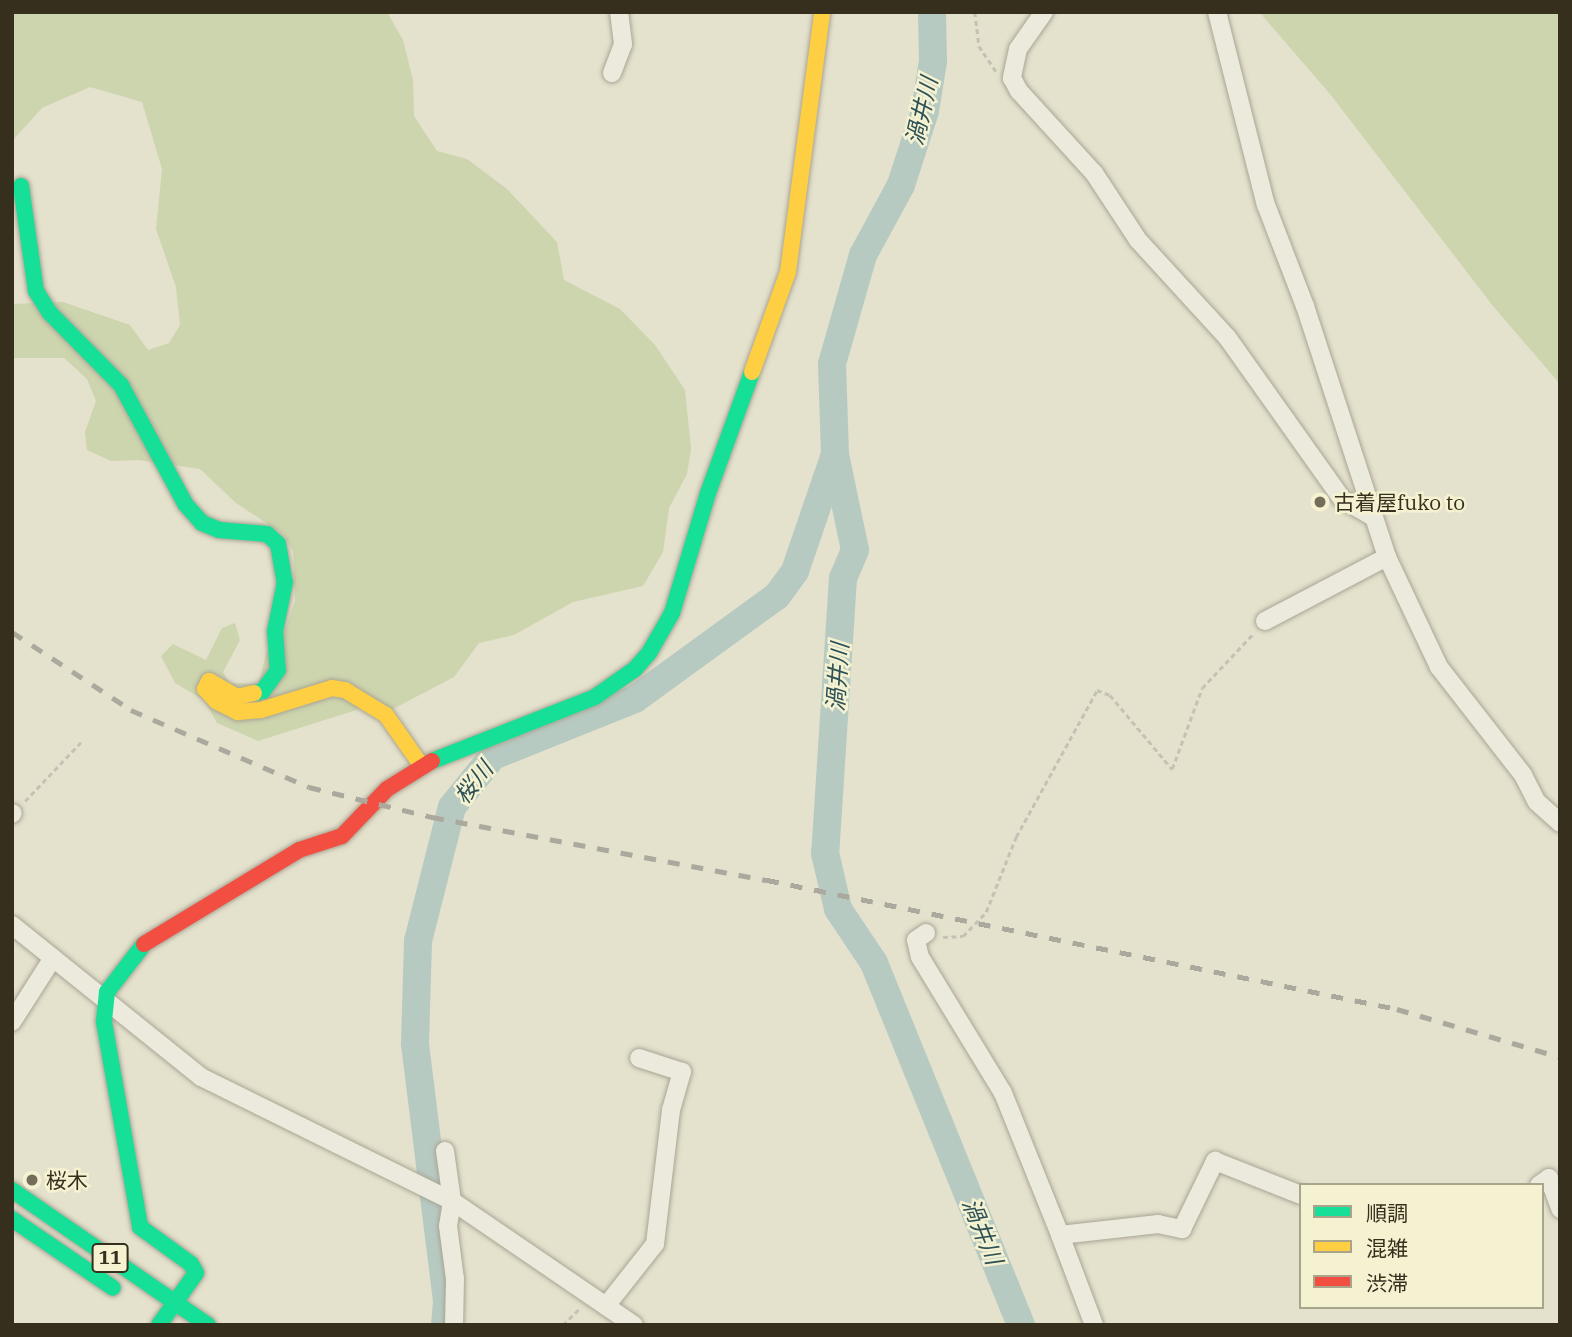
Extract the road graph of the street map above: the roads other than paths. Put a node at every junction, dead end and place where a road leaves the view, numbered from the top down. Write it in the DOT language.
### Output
graph roads {
  1 [pos="619,12"];
  2 [pos="822,12"];
  3 [pos="1044,12"];
  4 [pos="1217,12"];
  5 [pos="612,73"];
  6 [pos="21,186"];
  7 [pos="1371,516"];
  8 [pos="1387,557"];
  9 [pos="1265,621"];
  10 [pos="421,765"];
  11 [pos="1560,823"];
  12 [pos="12,925"];
  13 [pos="926,933"];
  14 [pos="53,958"];
  15 [pos="106,1002"];
  16 [pos="12,1021"];
  17 [pos="639,1058"];
  18 [pos="445,1151"];
  19 [pos="1542,1183"];
  20 [pos="12,1190"];
  21 [pos="1299,1194"];
  22 [pos="448,1199"];
  23 [pos="1560,1209"];
  24 [pos="12,1219"];
  25 [pos="1060,1236"];
  26 [pos="127,1297"];
  27 [pos="599,1300"];
  28 [pos="174,1302"];
  29 [pos="159,1321"];
  30 [pos="208,1325"];
  31 [pos="454,1325"];
  32 [pos="634,1325"];
  33 [pos="1094,1325"];
  1 -- 5 [label="street"];
  2 -- 10 [label="main road"];
  3 -- 7 [label="street"];
  4 -- 7 [label="street"];
  6 -- 10 [label="main road"];
  7 -- 8 [label="street"];
  8 -- 9 [label="street"];
  8 -- 11 [label="street"];
  10 -- 15 [label="main road"];
  12 -- 14 [label="street"];
  13 -- 25 [label="street"];
  14 -- 15 [label="street"];
  14 -- 16 [label="street"];
  15 -- 22 [label="street"];
  15 -- 28 [label="main road"];
  17 -- 27 [label="street"];
  18 -- 22 [label="street"];
  19 -- 23 [label="street"];
  20 -- 28 [label="main road, 11"];
  21 -- 25 [label="street"];
  22 -- 27 [label="street"];
  22 -- 31 [label="street"];
  24 -- 26 [label="main road, 11"];
  25 -- 33 [label="street"];
  27 -- 32 [label="street"];
  28 -- 29 [label="main road"];
  28 -- 30 [label="main road, 11"];
}
